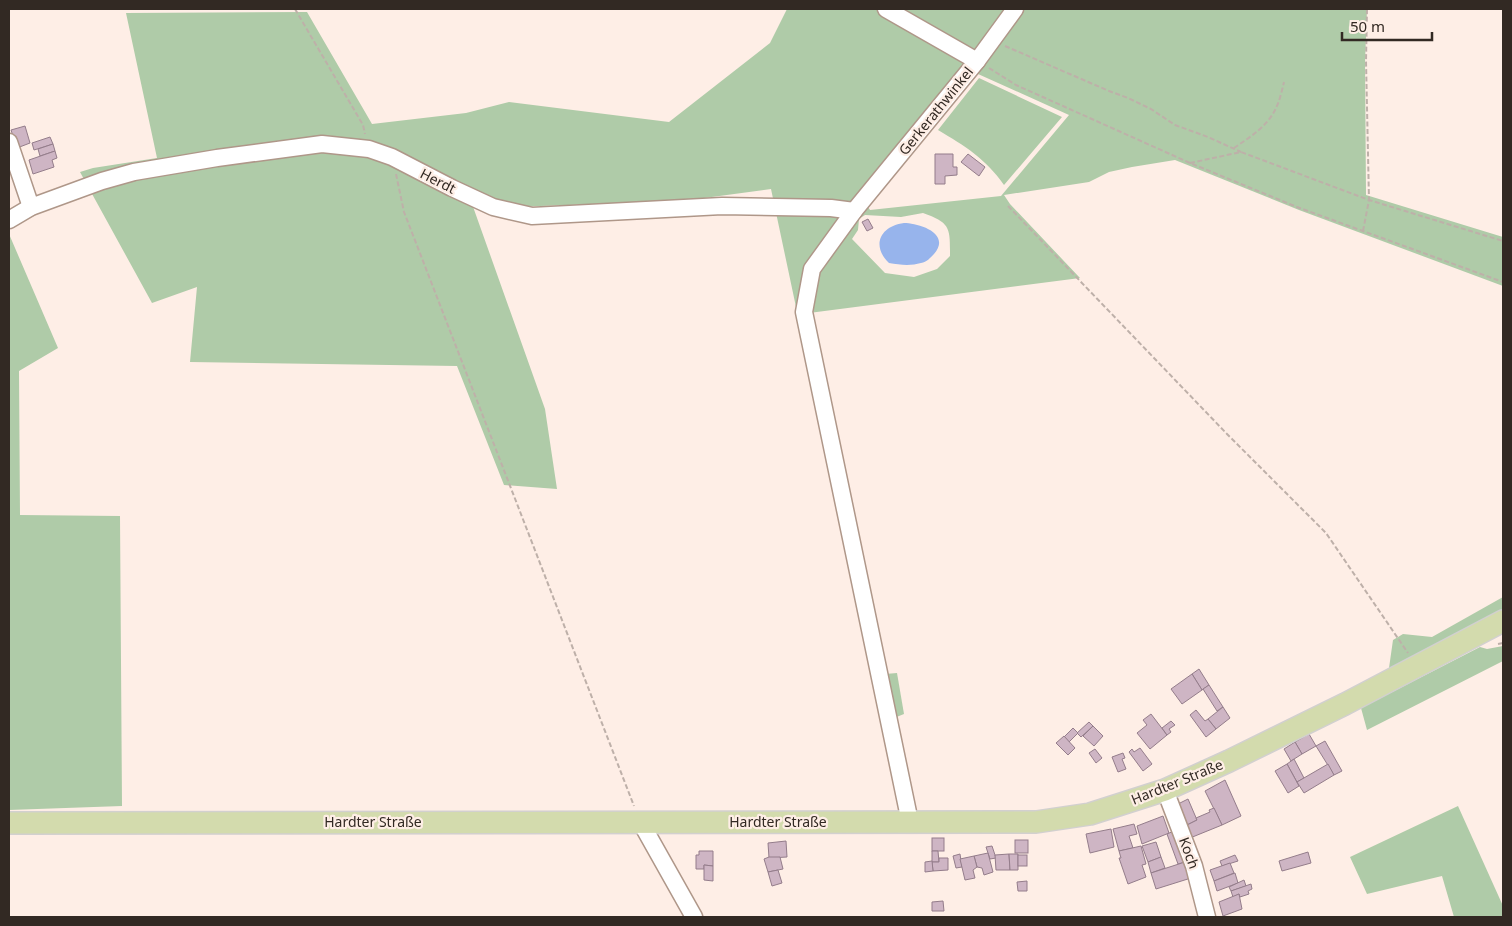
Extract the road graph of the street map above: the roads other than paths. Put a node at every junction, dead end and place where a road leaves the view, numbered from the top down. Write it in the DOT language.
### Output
graph roads {
  1 [pos="886,9"];
  2 [pos="1015,9"];
  3 [pos="977,61"];
  4 [pos="9,142"];
  5 [pos="31,207"];
  6 [pos="854,211"];
  7 [pos="9,220"];
  8 [pos="1503,621"];
  9 [pos="1165,790"];
  10 [pos="640,822"];
  11 [pos="910,822"];
  12 [pos="9,823"];
  13 [pos="694,917"];
  14 [pos="1208,917"];
  1 -- 3 [label="street"];
  2 -- 3 [label="street, Gerkerathwinkel"];
  3 -- 6 [label="street, Gerkerathwinkel"];
  4 -- 5 [label="street"];
  5 -- 6 [label="street, Herdt"];
  5 -- 7 [label="street, Herdt"];
  6 -- 11 [label="street, Gerkerathwinkel"];
  8 -- 9 [label="main road, Hardter Straße"];
  9 -- 11 [label="main road, Hardter Straße"];
  9 -- 14 [label="street, Koch"];
  10 -- 11 [label="main road, Hardter Straße"];
  10 -- 12 [label="main road, Hardter Straße"];
  10 -- 13 [label="street"];
}
